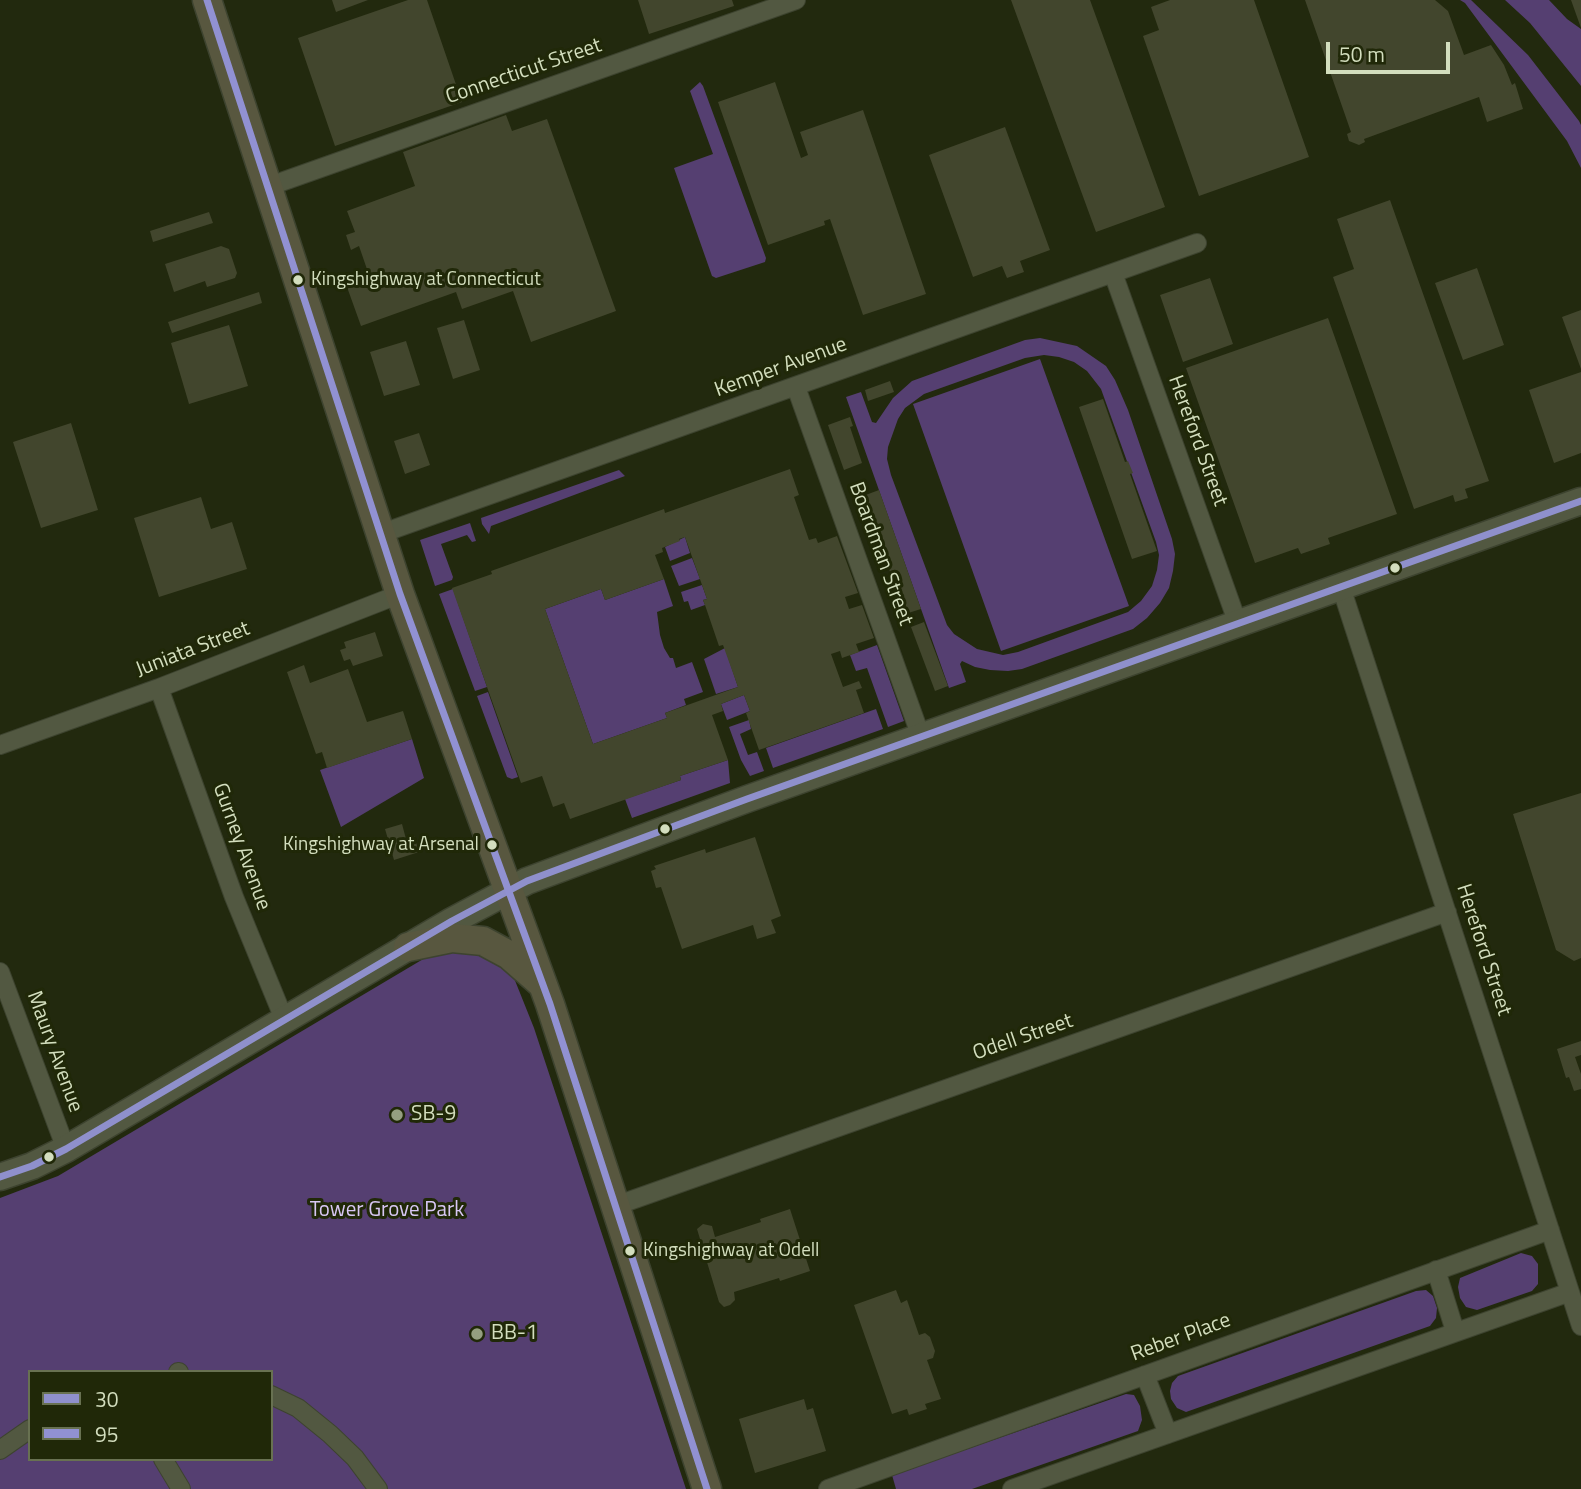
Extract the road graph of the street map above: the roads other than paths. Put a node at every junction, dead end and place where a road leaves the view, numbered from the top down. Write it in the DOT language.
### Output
graph roads {
  1 [pos="207,0"];
  2 [pos="796,0"];
  3 [pos="267,187"];
  4 [pos="1197,243"];
  5 [pos="1113,274"];
  6 [pos="796,387"];
  7 [pos="1581,501"];
  8 [pos="380,534"];
  9 [pos="1341,587"];
  10 [pos="400,594"];
  11 [pos="1238,624"];
  12 [pos="159,688"];
  13 [pos="921,737"];
  14 [pos="0,745"];
  15 [pos="509,889"];
  16 [pos="1447,912"];
  17 [pos="408,947"];
  18 [pos="0,972"];
  19 [pos="543,985"];
  20 [pos="284,1019"];
  21 [pos="66,1149"];
  22 [pos="0,1177"];
  23 [pos="615,1206"];
  24 [pos="1550,1230"];
  25 [pos="1436,1270"];
  26 [pos="1570,1292"];
  27 [pos="1581,1326"];
  28 [pos="1455,1331"];
  29 [pos="1144,1375"];
  30 [pos="273,1396"];
  31 [pos="28,1430"];
  32 [pos="1168,1434"];
  33 [pos="0,1450"];
  34 [pos="164,1461"];
  35 [pos="702,1484"];
  36 [pos="181,1489"];
  37 [pos="379,1489"];
  38 [pos="828,1489"];
  39 [pos="1012,1489"];
  1 -- 3 [label="main road"];
  2 -- 3 [label="street, Connecticut Street"];
  3 -- 8 [label="main road"];
  4 -- 5 [label="street, Kemper Avenue"];
  5 -- 6 [label="street, Kemper Avenue"];
  5 -- 11 [label="street, Hereford Street"];
  6 -- 8 [label="street, Kemper Avenue"];
  6 -- 13 [label="street, Boardman Street"];
  7 -- 9 [label="main road"];
  8 -- 10 [label="main road"];
  9 -- 11 [label="main road"];
  9 -- 16 [label="street, Hereford Street"];
  10 -- 12 [label="street, Juniata Street"];
  10 -- 15 [label="main road"];
  11 -- 13 [label="main road"];
  12 -- 14 [label="street, Juniata Street"];
  12 -- 20 [label="street, Gurney Avenue"];
  13 -- 15 [label="main road"];
  15 -- 17 [label="main road"];
  15 -- 19 [label="main road"];
  16 -- 23 [label="street, Odell Street"];
  16 -- 24 [label="street, Hereford Street"];
  17 -- 19 [label="main road"];
  17 -- 20 [label="main road"];
  18 -- 21 [label="street, Maury Avenue"];
  19 -- 23 [label="main road"];
  20 -- 21 [label="main road"];
  21 -- 22 [label="main road"];
  23 -- 35 [label="main road"];
  24 -- 25 [label="street, Reber Place"];
  24 -- 26 [label="street, Hereford Street"];
  25 -- 28 [label="street"];
  25 -- 29 [label="street, Reber Place"];
  26 -- 27 [label="street, Hereford Street"];
  26 -- 28 [label="street"];
  28 -- 32 [label="street"];
  29 -- 32 [label="street"];
  29 -- 38 [label="street, Reber Place"];
  30 -- 37 [label="street"];
  31 -- 33 [label="street"];
  32 -- 39 [label="street"];
  34 -- 36 [label="street"];
}
